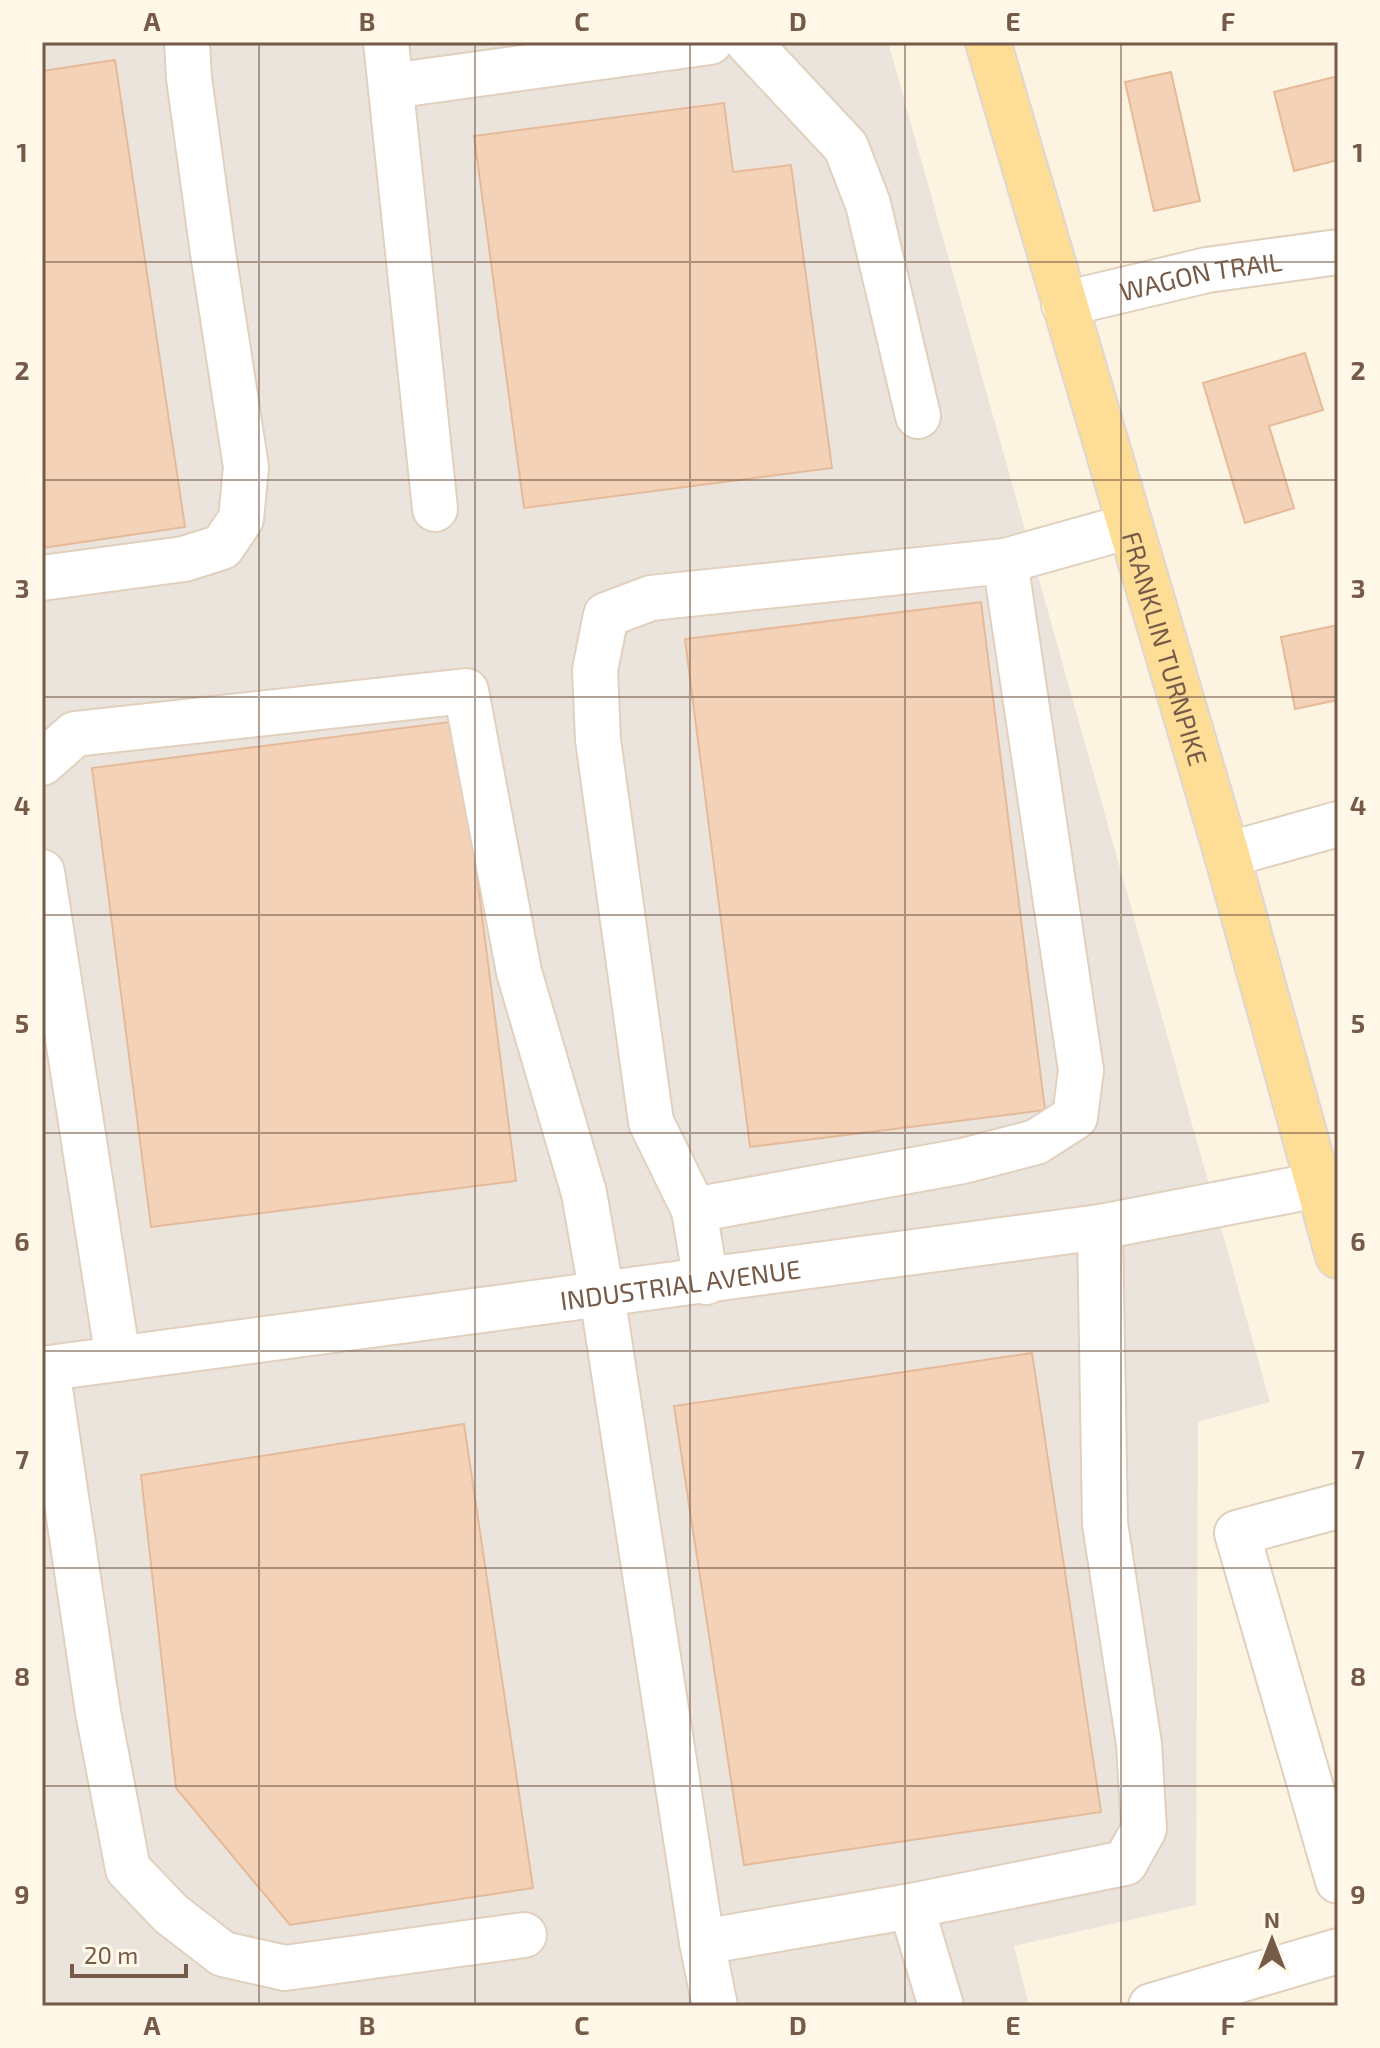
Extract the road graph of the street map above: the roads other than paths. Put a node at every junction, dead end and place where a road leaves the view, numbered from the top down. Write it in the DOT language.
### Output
graph roads {
  1 [pos="187,42"];
  2 [pos="386,42"];
  3 [pos="710,42"];
  4 [pos="748,42"];
  5 [pos="988,42"];
  6 [pos="391,86"];
  7 [pos="1338,252"];
  8 [pos="1064,304"];
  9 [pos="918,416"];
  10 [pos="435,509"];
  11 [pos="1130,526"];
  12 [pos="1005,561"];
  13 [pos="42,578"];
  14 [pos="42,763"];
  15 [pos="1338,824"];
  16 [pos="1227,855"];
  17 [pos="42,872"];
  18 [pos="1318,1185"];
  19 [pos="694,1210"];
  20 [pos="1100,1227"];
  21 [pos="1338,1256"];
  22 [pos="706,1282"];
  23 [pos="602,1295"];
  24 [pos="118,1359"];
  25 [pos="45,1369"];
  26 [pos="1338,1506"];
  27 [pos="1338,1881"];
  28 [pos="911,1906"];
  29 [pos="524,1935"];
  30 [pos="702,1942"];
  31 [pos="1338,1951"];
  32 [pos="715,2006"];
  33 [pos="941,2006"];
  34 [pos="1151,2006"];
  1 -- 13 [label="street"];
  2 -- 6 [label="street"];
  3 -- 6 [label="street"];
  4 -- 9 [label="street"];
  5 -- 8 [label="main road, FRANKLIN TURNPIKE"];
  6 -- 10 [label="street"];
  7 -- 8 [label="street, WAGON TRAIL"];
  8 -- 11 [label="main road, FRANKLIN TURNPIKE"];
  11 -- 12 [label="street"];
  11 -- 16 [label="main road, FRANKLIN TURNPIKE"];
  12 -- 19 [label="street"];
  12 -- 19 [label="street"];
  14 -- 23 [label="street"];
  15 -- 16 [label="street"];
  16 -- 18 [label="main road, FRANKLIN TURNPIKE"];
  17 -- 24 [label="street"];
  18 -- 20 [label="street, INDUSTRIAL AVENUE"];
  18 -- 21 [label="main road, FRANKLIN TURNPIKE"];
  19 -- 22 [label="street"];
  20 -- 22 [label="street, INDUSTRIAL AVENUE"];
  20 -- 28 [label="street"];
  22 -- 23 [label="street, INDUSTRIAL AVENUE"];
  23 -- 24 [label="street, INDUSTRIAL AVENUE"];
  23 -- 30 [label="street"];
  24 -- 25 [label="street, INDUSTRIAL AVENUE"];
  25 -- 29 [label="street"];
  26 -- 27 [label="street"];
  28 -- 30 [label="street"];
  28 -- 33 [label="street"];
  30 -- 32 [label="street"];
  31 -- 34 [label="street"];
}
